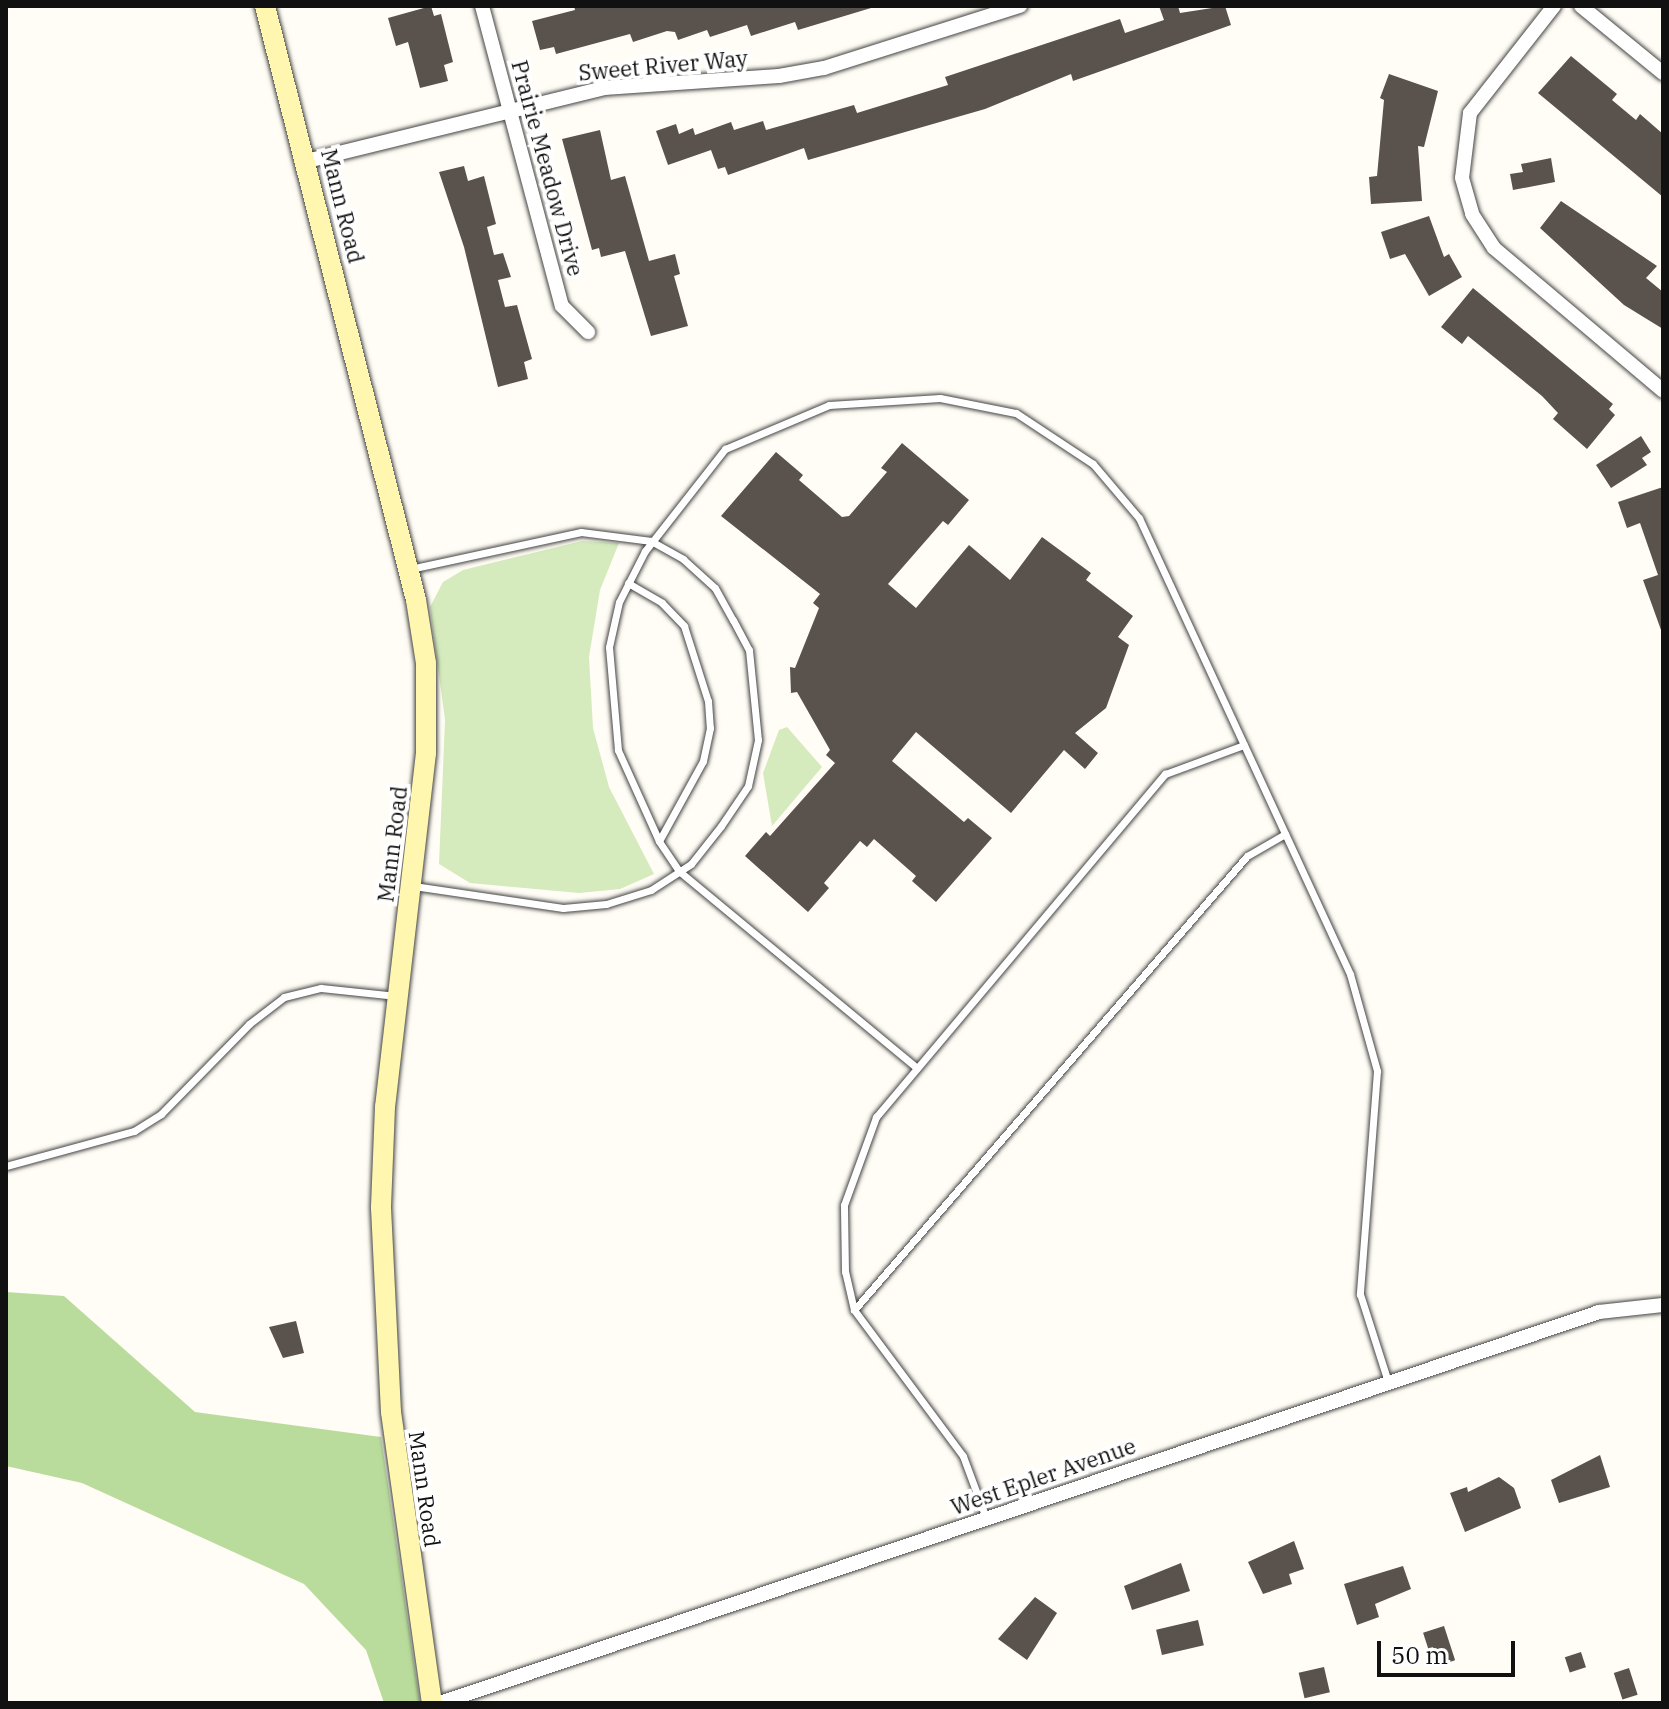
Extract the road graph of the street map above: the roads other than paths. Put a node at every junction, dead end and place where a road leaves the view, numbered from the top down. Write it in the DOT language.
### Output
graph roads {
  1 [pos="265,6"];
  2 [pos="482,6"];
  3 [pos="1020,6"];
  4 [pos="1554,6"];
  5 [pos="1581,6"];
  6 [pos="1663,73"];
  7 [pos="510,111"];
  8 [pos="307,161"];
  9 [pos="588,332"];
  10 [pos="1663,391"];
  11 [pos="651,541"];
  12 [pos="408,570"];
  13 [pos="628,583"];
  14 [pos="1244,745"];
  15 [pos="1285,834"];
  16 [pos="659,841"];
  17 [pos="679,871"];
  18 [pos="411,886"];
  19 [pos="398,996"];
  20 [pos="917,1068"];
  21 [pos="6,1166"];
  22 [pos="1663,1305"];
  23 [pos="854,1310"];
  24 [pos="1388,1382"];
  25 [pos="986,1518"];
  26 [pos="432,1703"];
  27 [pos="440,1703"];
  1 -- 8 [label="main road, Mann Road"];
  2 -- 7 [label="street, Prairie Meadow Drive"];
  3 -- 7 [label="street, Sweet River Way"];
  4 -- 10 [label="street"];
  5 -- 6 [label="street"];
  7 -- 8 [label="street, Sweet River Way"];
  7 -- 9 [label="street, Prairie Meadow Drive"];
  8 -- 12 [label="main road, Mann Road"];
  11 -- 12 [label="lane"];
  11 -- 13 [label="lane"];
  11 -- 14 [label="lane"];
  11 -- 17 [label="lane"];
  12 -- 18 [label="main road, Mann Road"];
  13 -- 16 [label="lane"];
  13 -- 16 [label="lane"];
  14 -- 15 [label="lane"];
  14 -- 20 [label="lane"];
  15 -- 23 [label="lane"];
  15 -- 24 [label="lane"];
  16 -- 17 [label="lane"];
  17 -- 18 [label="lane"];
  17 -- 20 [label="lane"];
  18 -- 19 [label="main road, Mann Road"];
  19 -- 21 [label="lane"];
  19 -- 26 [label="main road, Mann Road"];
  20 -- 23 [label="lane"];
  22 -- 24 [label="street, West Epler Avenue"];
  23 -- 25 [label="lane"];
  24 -- 25 [label="street, West Epler Avenue"];
  25 -- 27 [label="street, West Epler Avenue"];
}
